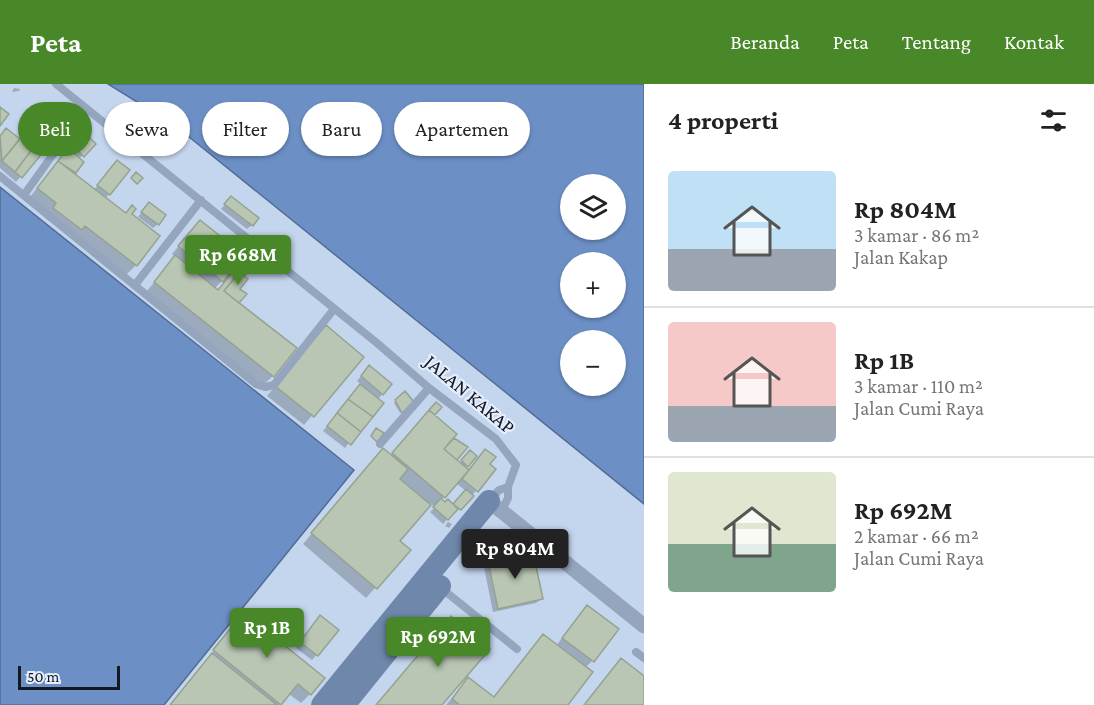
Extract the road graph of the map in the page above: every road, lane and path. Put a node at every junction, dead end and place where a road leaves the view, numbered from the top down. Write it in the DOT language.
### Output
graph roads {
  1 [pos="56,84"];
  2 [pos="78,102"];
  3 [pos="92,113"];
  4 [pos="52,156"];
  5 [pos="0,176"];
  6 [pos="24,195"];
  7 [pos="201,200"];
  8 [pos="135,285"];
  9 [pos="334,309"];
  10 [pos="429,388"];
  11 [pos="380,444"];
  12 [pos="508,487"];
  13 [pos="495,506"];
  14 [pos="434,582"];
  15 [pos="644,626"];
  16 [pos="517,649"];
  17 [pos="636,652"];
  18 [pos="644,658"];
  19 [pos="366,665"];
  20 [pos="322,705"];
  21 [pos="344,705"];
  1 -- 2 [label="lane, JALAN KAKAP"];
  3 -- 7 [label="lane, JALAN KAKAP"];
  4 -- 6 [label="lane"];
  5 -- 6 [label="lane"];
  6 -- 8 [label="lane"];
  7 -- 8 [label="lane"];
  7 -- 9 [label="lane, JALAN KAKAP"];
  8 -- 9 [label="lane"];
  9 -- 10 [label="lane, JALAN KAKAP"];
  10 -- 11 [label="lane"];
  10 -- 12 [label="lane, JALAN KAKAP"];
  12 -- 13 [label="lane"];
  12 -- 13 [label="lane, JALAN KAKAP"];
  13 -- 14 [label="street"];
  13 -- 15 [label="street"];
  14 -- 16 [label="lane"];
  14 -- 19 [label="street"];
  17 -- 18 [label="lane"];
  19 -- 20 [label="street"];
  19 -- 21 [label="street"];
}
